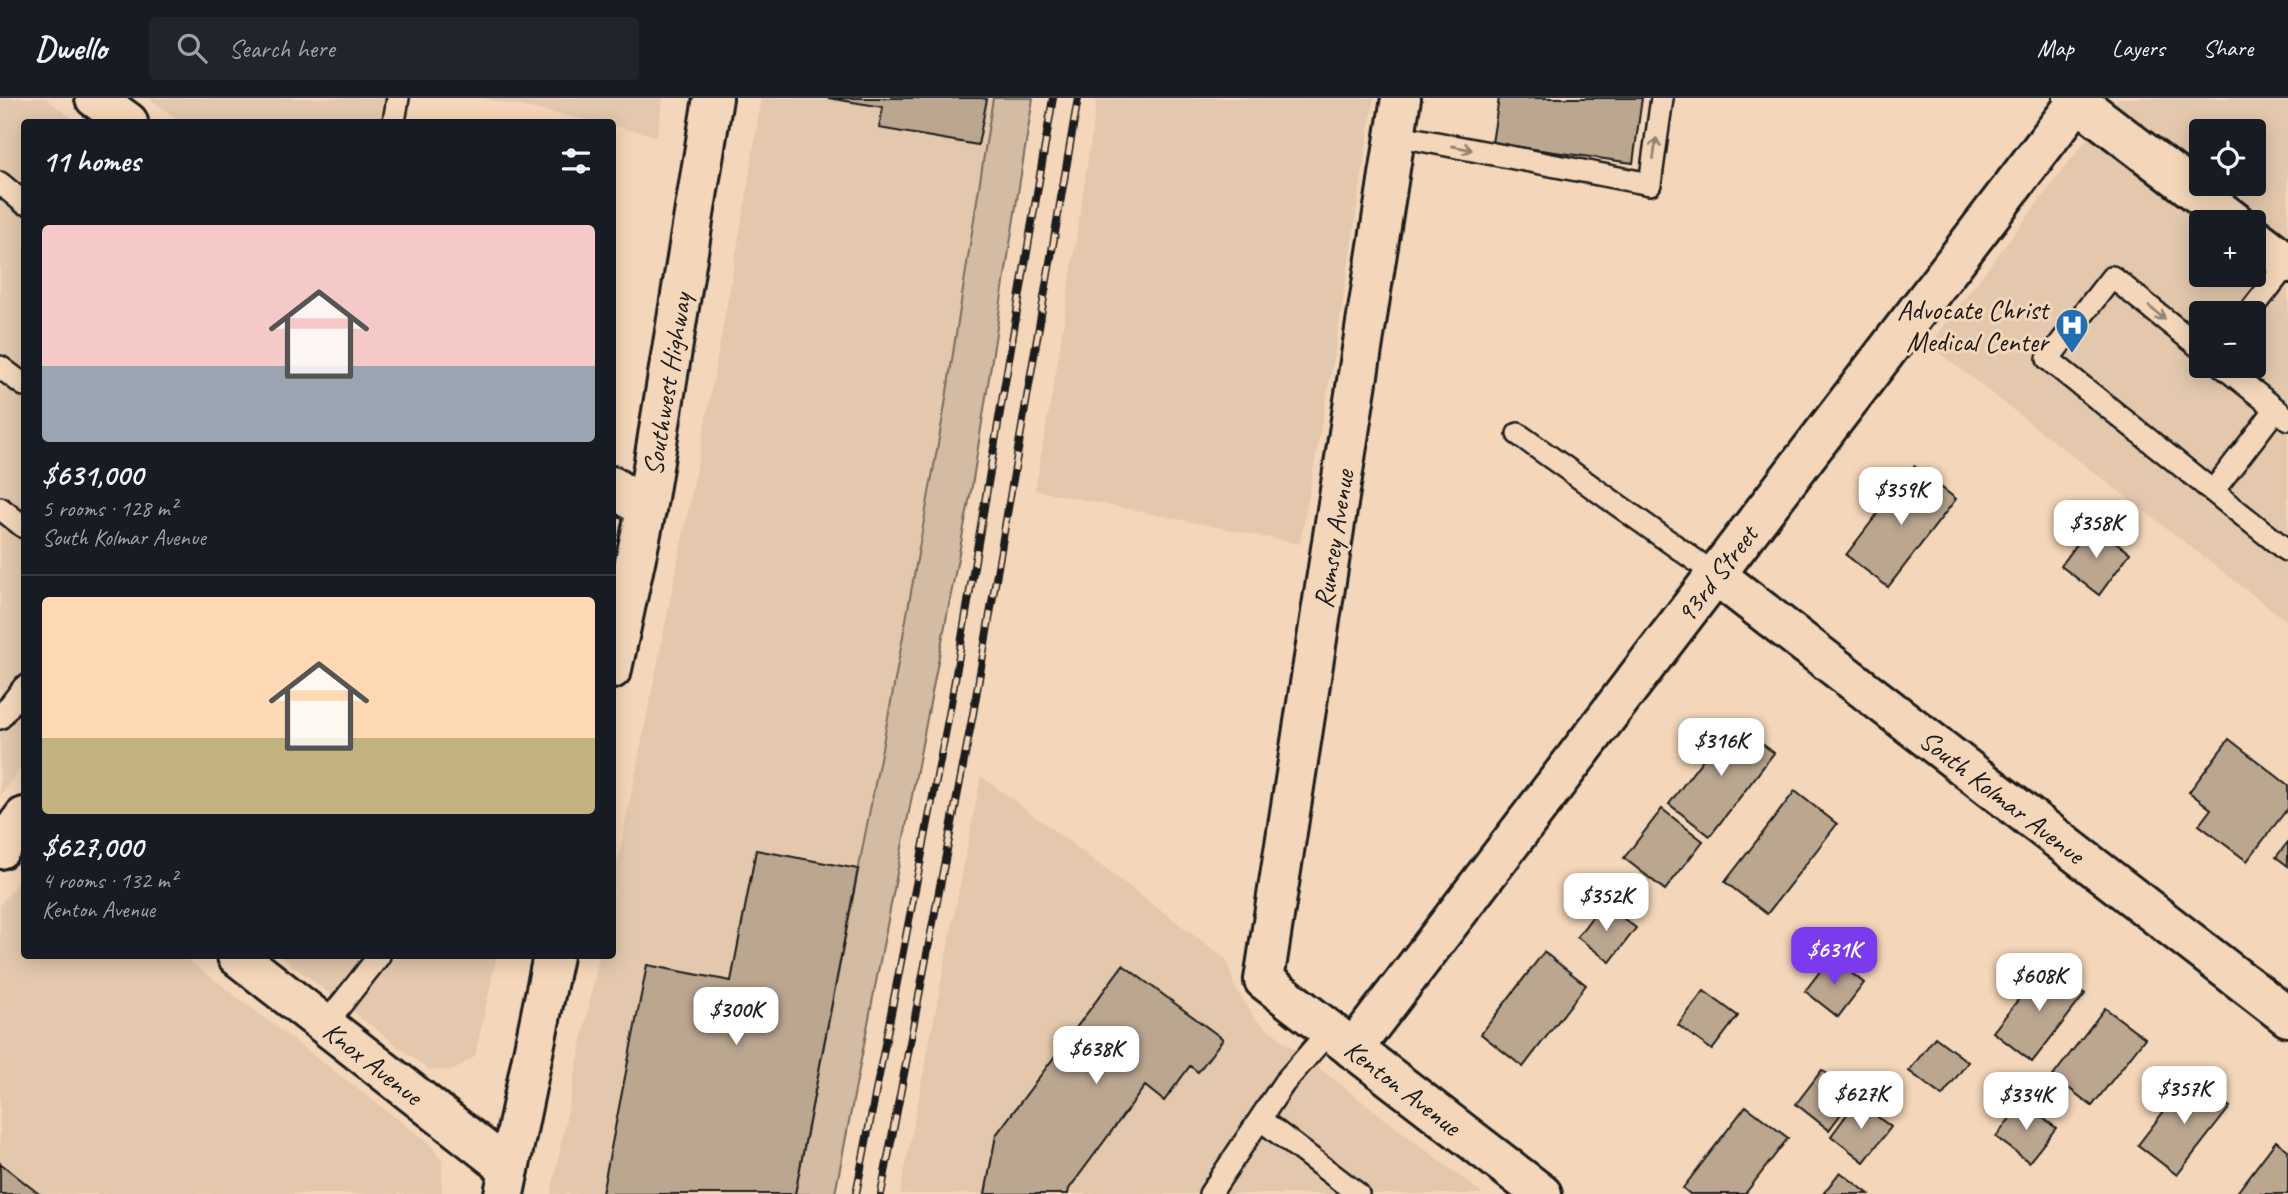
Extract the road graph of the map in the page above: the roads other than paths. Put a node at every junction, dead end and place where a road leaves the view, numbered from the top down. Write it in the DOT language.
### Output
graph roads {
  1 [pos="95,98"];
  2 [pos="398,98"];
  3 [pos="713,98"];
  4 [pos="1401,98"];
  5 [pos="1662,98"];
  6 [pos="2077,99"];
  7 [pos="124,119"];
  8 [pos="394,119"];
  9 [pos="1395,135"];
  10 [pos="0,183"];
  11 [pos="21,200"];
  12 [pos="2220,210"];
  13 [pos="2266,246"];
  14 [pos="2288,263"];
  15 [pos="2258,301"];
  16 [pos="2189,339"];
  17 [pos="0,367"];
  18 [pos="2237,378"];
  19 [pos="21,383"];
  20 [pos="2282,414"];
  21 [pos="1518,434"];
  22 [pos="616,489"];
  23 [pos="2213,491"];
  24 [pos="0,508"];
  25 [pos="646,510"];
  26 [pos="21,525"];
  27 [pos="2286,550"];
  28 [pos="1716,575"];
  29 [pos="616,650"];
  30 [pos="21,691"];
  31 [pos="0,718"];
  32 [pos="21,821"];
  33 [pos="0,849"];
  34 [pos="241,959"];
  35 [pos="377,959"];
  36 [pos="552,959"];
  37 [pos="1264,980"];
  38 [pos="2288,1017"];
  39 [pos="325,1025"];
  40 [pos="1342,1039"];
  41 [pos="1261,1119"];
  42 [pos="506,1182"];
  43 [pos="1210,1194"];
  44 [pos="1358,1194"];
  45 [pos="1542,1194"];
  1 -- 7 [label="street"];
  2 -- 8 [label="lane"];
  3 -- 25 [label="street, Southwest Highway"];
  4 -- 9 [label="street, Rumsey Avenue"];
  9 -- 5 [label="lane, one-way"];
  6 -- 12 [label="street"];
  6 -- 28 [label="street, 93rd Street"];
  9 -- 37 [label="street, Rumsey Avenue"];
  10 -- 11 [label="lane"];
  13 -- 14 [label="street"];
  14 -- 15 [label="lane"];
  23 -- 16 [label="lane, one-way"];
  17 -- 19 [label="lane"];
  18 -- 20 [label="lane"];
  20 -- 23 [label="lane"];
  21 -- 28 [label="lane"];
  22 -- 25 [label="street"];
  23 -- 27 [label="lane"];
  24 -- 26 [label="lane"];
  25 -- 29 [label="street, Southwest Highway"];
  28 -- 38 [label="street, South Kolmar Avenue"];
  28 -- 40 [label="street, 93rd Street"];
  30 -- 31 [label="lane"];
  32 -- 33 [label="street"];
  34 -- 39 [label="street, Knox Avenue"];
  35 -- 39 [label="lane"];
  36 -- 42 [label="street"];
  37 -- 40 [label="street, Kenton Avenue"];
  39 -- 42 [label="street, Knox Avenue"];
  40 -- 41 [label="lane"];
  40 -- 45 [label="street, Kenton Avenue"];
  41 -- 43 [label="lane"];
  41 -- 44 [label="lane"];
}
